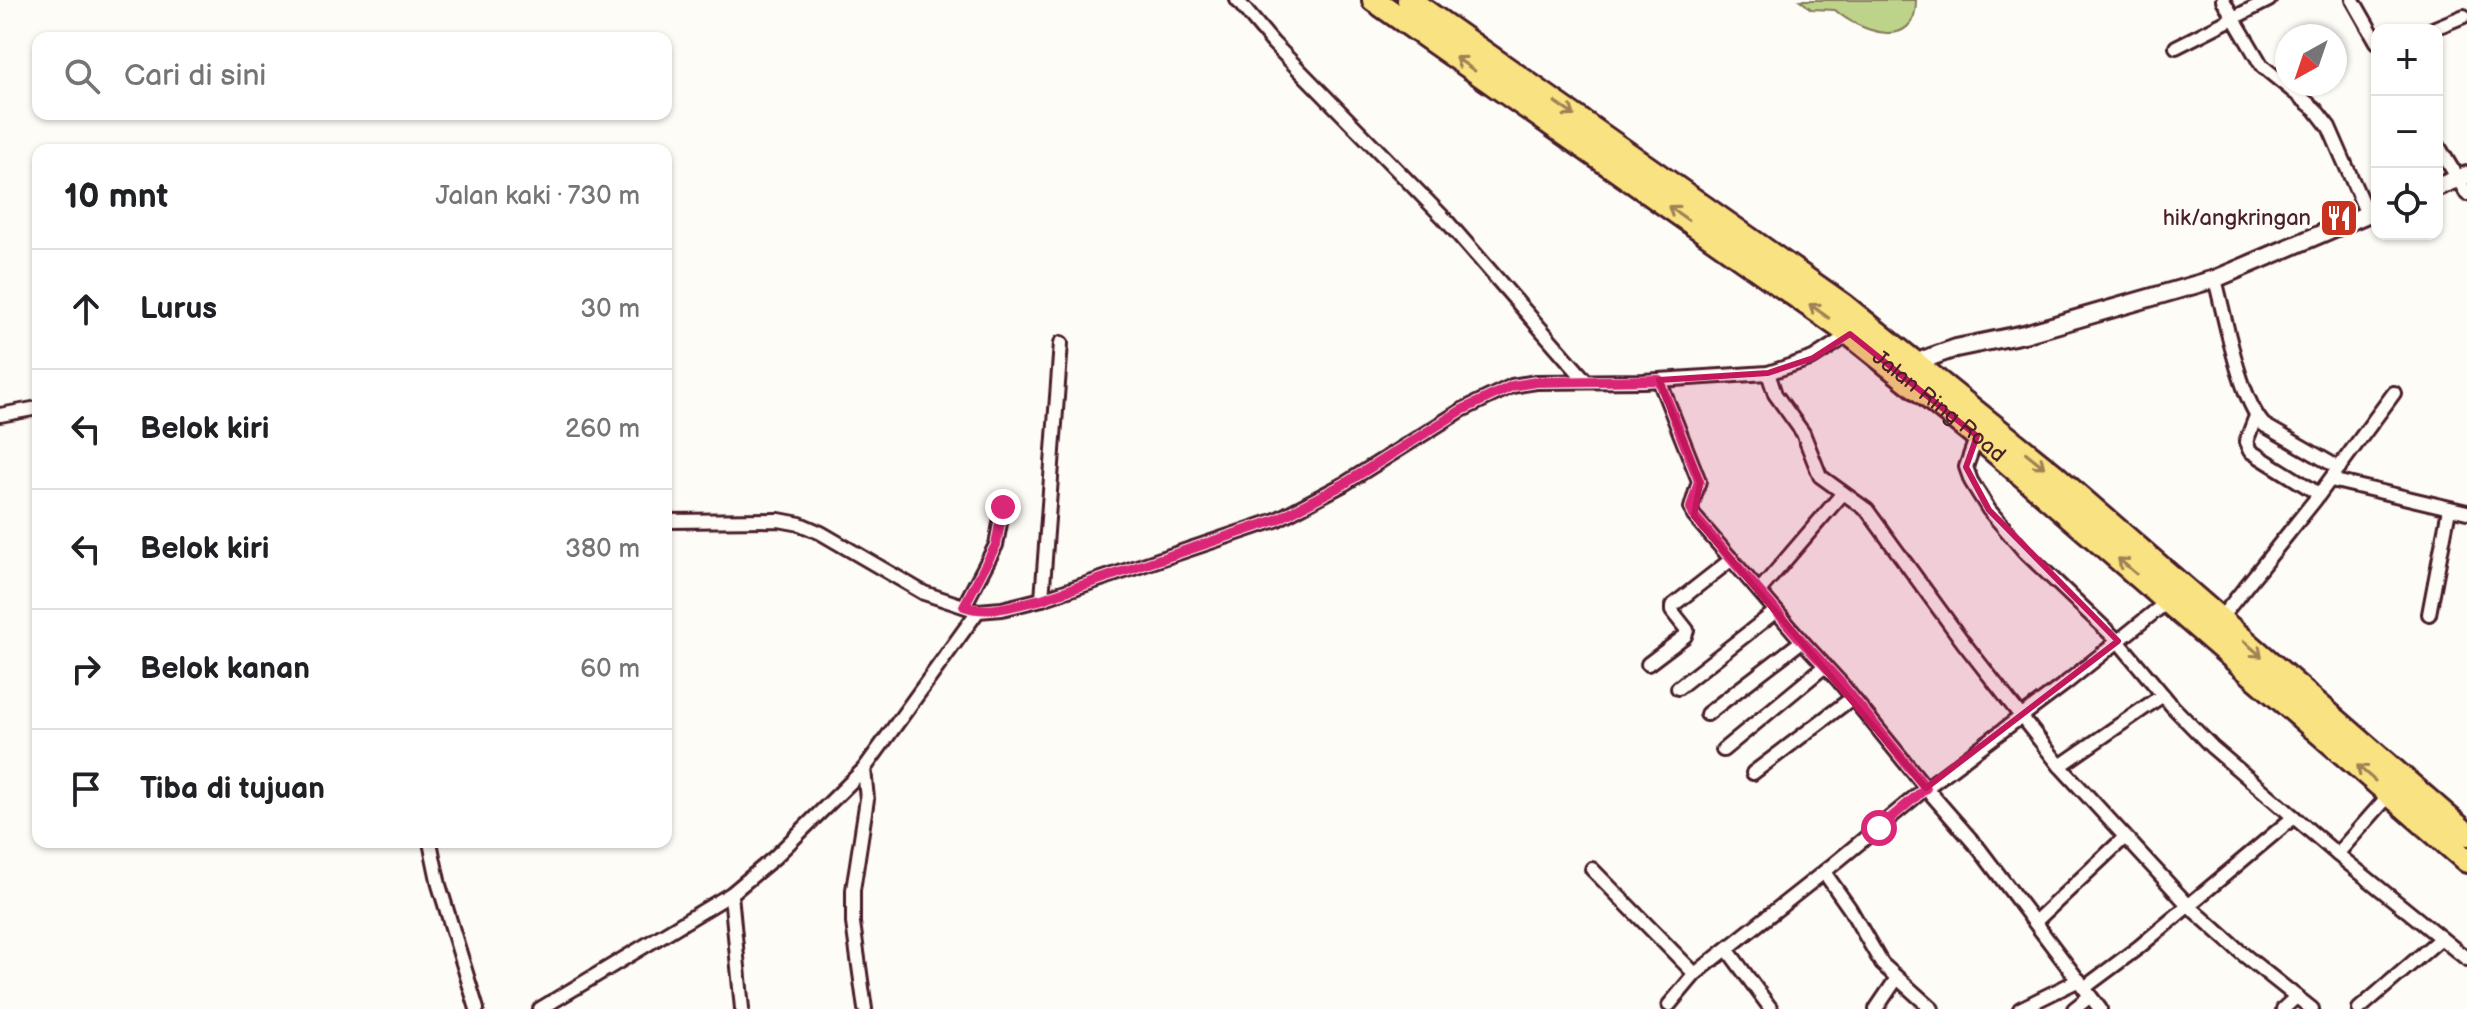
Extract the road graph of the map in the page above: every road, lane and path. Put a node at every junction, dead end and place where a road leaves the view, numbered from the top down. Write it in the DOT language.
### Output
graph roads {
  1 [pos="1237,0"];
  2 [pos="1374,0"];
  3 [pos="1409,0"];
  4 [pos="2223,0"];
  5 [pos="2269,0"];
  6 [pos="2353,0"];
  7 [pos="2233,16"];
  8 [pos="2464,16"];
  9 [pos="2443,25"];
  10 [pos="2371,32"];
  11 [pos="2176,47"];
  12 [pos="2443,153"];
  13 [pos="2464,183"];
  14 [pos="2443,186"];
  15 [pos="2371,210"];
  16 [pos="2371,212"];
  17 [pos="2215,279"];
  18 [pos="1850,334"];
  19 [pos="1061,343"];
  20 [pos="1918,364"];
  21 [pos="1768,373"];
  22 [pos="1659,380"];
  23 [pos="1586,381"];
  24 [pos="2394,393"];
  25 [pos="32,409"];
  26 [pos="0,415"];
  27 [pos="2256,416"];
  28 [pos="1977,436"];
  29 [pos="2339,468"];
  30 [pos="2331,480"];
  31 [pos="1843,493"];
  32 [pos="2319,494"];
  33 [pos="1003,507"];
  34 [pos="2449,509"];
  35 [pos="2467,512"];
  36 [pos="672,521"];
  37 [pos="1732,559"];
  38 [pos="1759,591"];
  39 [pos="1042,599"];
  40 [pos="964,606"];
  41 [pos="2161,606"];
  42 [pos="978,611"];
  43 [pos="1776,611"];
  44 [pos="2429,614"];
  45 [pos="2219,620"];
  46 [pos="1802,641"];
  47 [pos="2118,641"];
  48 [pos="1648,664"];
  49 [pos="1825,666"];
  50 [pos="1678,688"];
  51 [pos="2163,695"];
  52 [pos="1852,698"];
  53 [pos="1707,714"];
  54 [pos="2021,717"];
  55 [pos="1723,750"];
  56 [pos="2060,766"];
  57 [pos="864,769"];
  58 [pos="1753,773"];
  59 [pos="1926,788"];
  60 [pos="2390,794"];
  61 [pos="2294,817"];
  62 [pos="2467,834"];
  63 [pos="2124,838"];
  64 [pos="431,848"];
  65 [pos="2337,854"];
  66 [pos="2467,861"];
  67 [pos="1592,869"];
  68 [pos="1824,872"];
  69 [pos="731,894"];
  70 [pos="2189,906"];
  71 [pos="2036,921"];
  72 [pos="2441,938"];
  73 [pos="1727,949"];
  74 [pos="2467,959"];
  75 [pos="1695,974"];
  76 [pos="1897,978"];
  77 [pos="2084,988"];
  78 [pos="2296,997"];
  79 [pos="1669,1005"];
  80 [pos="477,1009"];
  81 [pos="540,1009"];
  82 [pos="742,1009"];
  83 [pos="865,1009"];
  84 [pos="1771,1009"];
  85 [pos="1876,1009"];
  86 [pos="1932,1009"];
  87 [pos="2020,1009"];
  88 [pos="2074,1009"];
  89 [pos="2100,1009"];
  90 [pos="2283,1009"];
  91 [pos="2312,1009"];
  92 [pos="2359,1009"];
  1 -- 23 [label="street"];
  18 -- 2 [label="highway, Jalan Ring Road, one-way"];
  3 -- 20 [label="highway, Jalan Ring Road, one-way"];
  4 -- 7 [label="street"];
  5 -- 7 [label="street"];
  6 -- 10 [label="street"];
  7 -- 11 [label="street"];
  7 -- 15 [label="street"];
  8 -- 9 [label="street"];
  12 -- 13 [label="street"];
  13 -- 14 [label="street"];
  16 -- 17 [label="street"];
  17 -- 20 [label="street"];
  17 -- 27 [label="street"];
  18 -- 21 [label="street"];
  18 -- 28 [label="highway, Jalan Ring Road"];
  19 -- 39 [label="street"];
  20 -- 45 [label="highway, Jalan Ring Road, one-way"];
  21 -- 22 [label="street"];
  21 -- 31 [label="street"];
  22 -- 23 [label="street"];
  22 -- 37 [label="street"];
  23 -- 39 [label="street"];
  24 -- 29 [label="street"];
  25 -- 26 [label="street"];
  27 -- 29 [label="street"];
  27 -- 32 [label="street"];
  41 -- 28 [label="highway, Jalan Ring Road, one-way"];
  28 -- 47 [label="street"];
  29 -- 30 [label="street"];
  30 -- 32 [label="street"];
  30 -- 34 [label="street"];
  31 -- 38 [label="street"];
  31 -- 54 [label="street"];
  32 -- 45 [label="street"];
  33 -- 40 [label="street"];
  34 -- 35 [label="street"];
  34 -- 44 [label="street"];
  36 -- 40 [label="street"];
  37 -- 38 [label="street"];
  37 -- 48 [label="street"];
  38 -- 43 [label="street"];
  39 -- 42 [label="street"];
  40 -- 42 [label="street"];
  41 -- 47 [label="street"];
  60 -- 41 [label="highway, Jalan Ring Road, one-way"];
  42 -- 57 [label="street"];
  43 -- 46 [label="street"];
  43 -- 50 [label="street"];
  45 -- 62 [label="highway, Jalan Ring Road, one-way"];
  46 -- 49 [label="street"];
  46 -- 53 [label="street"];
  47 -- 51 [label="street"];
  47 -- 54 [label="street"];
  49 -- 52 [label="street"];
  49 -- 55 [label="street"];
  51 -- 56 [label="street"];
  51 -- 61 [label="street"];
  52 -- 58 [label="street"];
  52 -- 59 [label="street"];
  54 -- 56 [label="street"];
  54 -- 59 [label="street"];
  56 -- 63 [label="street"];
  57 -- 69 [label="street"];
  57 -- 83 [label="street"];
  59 -- 68 [label="street"];
  59 -- 71 [label="street"];
  60 -- 65 [label="street"];
  60 -- 66 [label="highway, Jalan Ring Road"];
  61 -- 65 [label="street"];
  61 -- 70 [label="street"];
  63 -- 70 [label="street"];
  63 -- 71 [label="street"];
  64 -- 80 [label="street"];
  65 -- 72 [label="street"];
  67 -- 75 [label="street"];
  68 -- 73 [label="street"];
  68 -- 76 [label="street"];
  69 -- 81 [label="street"];
  69 -- 82 [label="street"];
  70 -- 77 [label="street"];
  70 -- 78 [label="street"];
  71 -- 77 [label="street"];
  72 -- 74 [label="street"];
  72 -- 92 [label="street"];
  73 -- 75 [label="street"];
  73 -- 84 [label="street"];
  75 -- 79 [label="street"];
  76 -- 85 [label="street"];
  76 -- 86 [label="street"];
  77 -- 87 [label="street"];
  77 -- 88 [label="street"];
  77 -- 89 [label="street"];
  78 -- 90 [label="street"];
  78 -- 91 [label="street"];
}
